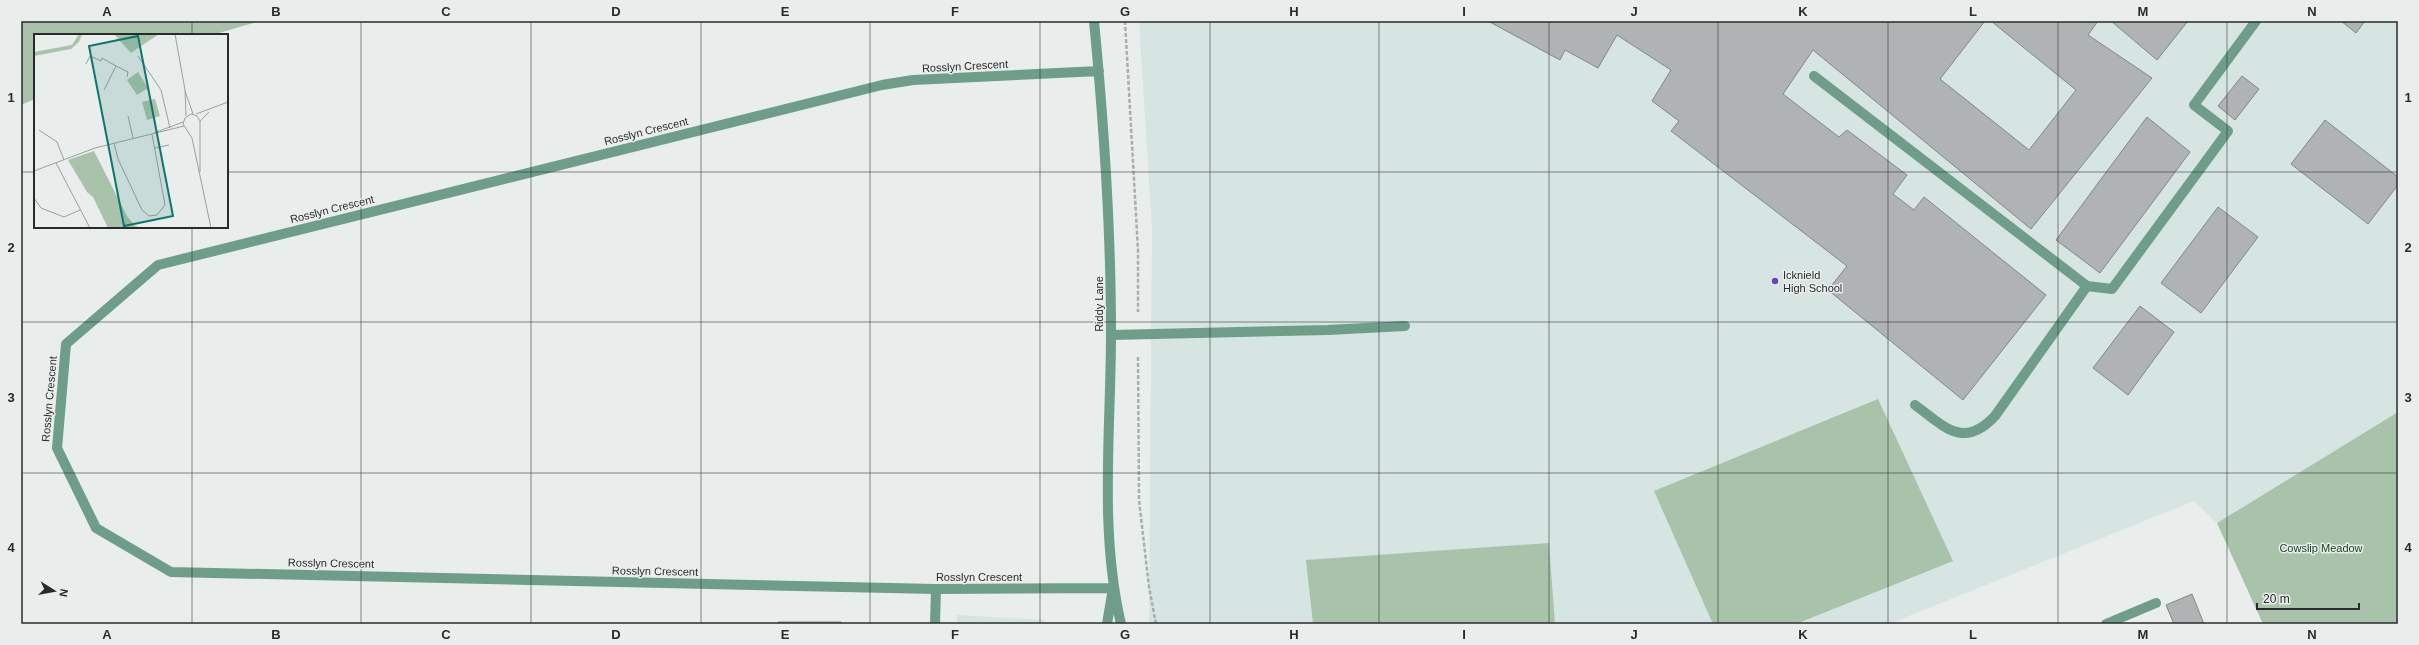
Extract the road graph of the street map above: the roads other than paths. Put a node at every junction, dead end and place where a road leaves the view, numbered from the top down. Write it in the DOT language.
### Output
graph roads {
  1 [pos="1094,21"];
  2 [pos="2256,21"];
  3 [pos="1099,71"];
  4 [pos="1814,76"];
  5 [pos="2087,286"];
  6 [pos="1406,326"];
  7 [pos="1111,335"];
  8 [pos="1915,405"];
  9 [pos="1112,588"];
  10 [pos="936,589"];
  11 [pos="2156,603"];
  12 [pos="935,624"];
  13 [pos="1107,624"];
  14 [pos="1121,624"];
  15 [pos="2106,624"];
  1 -- 3 [label="street, Riddy Lane"];
  2 -- 5 [label="street"];
  3 -- 7 [label="street, Riddy Lane"];
  3 -- 10 [label="street, Rosslyn Crescent"];
  4 -- 5 [label="street"];
  5 -- 8 [label="street"];
  6 -- 7 [label="street"];
  7 -- 9 [label="street, Riddy Lane"];
  9 -- 10 [label="street, Rosslyn Crescent"];
  9 -- 13 [label="street, Riddy Lane"];
  9 -- 14 [label="street, Riddy Lane"];
  10 -- 12 [label="street"];
  11 -- 15 [label="street"];
}
